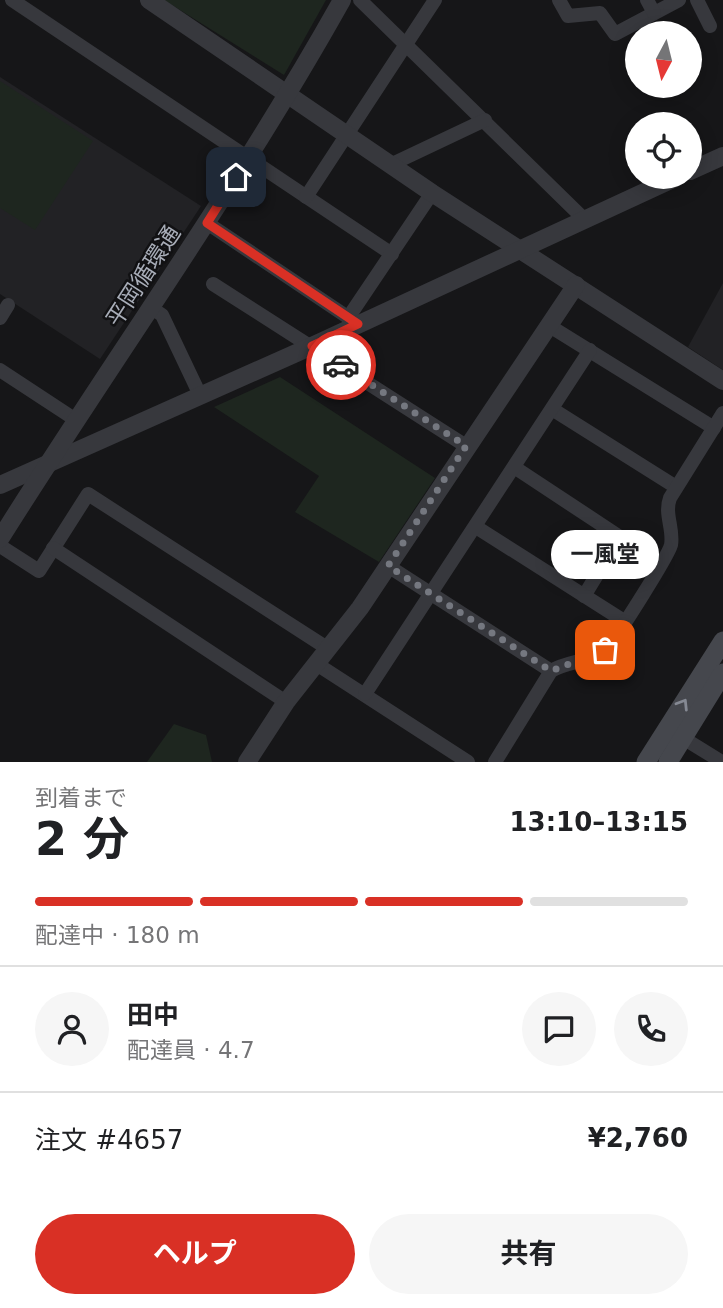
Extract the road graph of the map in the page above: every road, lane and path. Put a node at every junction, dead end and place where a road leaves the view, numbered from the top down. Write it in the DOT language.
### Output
graph roads {
  1 [pos="12,0"];
  2 [pos="149,0"];
  3 [pos="342,0"];
  4 [pos="360,0"];
  5 [pos="435,0"];
  6 [pos="559,0"];
  7 [pos="679,0"];
  8 [pos="697,0"];
  9 [pos="650,7"];
  10 [pos="710,26"];
  11 [pos="405,44"];
  12 [pos="290,93"];
  13 [pos="485,120"];
  14 [pos="346,134"];
  15 [pos="723,156"];
  16 [pos="248,158"];
  17 [pos="390,165"];
  18 [pos="702,166"];
  19 [pos="650,189"];
  20 [pos="432,193"];
  21 [pos="306,197"];
  22 [pos="584,219"];
  23 [pos="207,223"];
  24 [pos="522,248"];
  25 [pos="392,254"];
  26 [pos="214,284"];
  27 [pos="576,285"];
  28 [pos="8,304"];
  29 [pos="153,309"];
  30 [pos="0,318"];
  31 [pos="353,321"];
  32 [pos="548,325"];
  33 [pos="312,346"];
  34 [pos="590,350"];
  35 [pos="0,370"];
  36 [pos="723,381"];
  37 [pos="200,395"];
  38 [pos="552,409"];
  39 [pos="723,413"];
  40 [pos="76,419"];
  41 [pos="714,428"];
  42 [pos="466,446"];
  43 [pos="48,463"];
  44 [pos="514,467"];
  45 [pos="0,485"];
  46 [pos="676,487"];
  47 [pos="476,527"];
  48 [pos="0,539"];
  49 [pos="0,546"];
  50 [pos="53,548"];
  51 [pos="388,566"];
  52 [pos="431,593"];
  53 [pos="584,596"];
  54 [pos="624,621"];
  55 [pos="723,640"];
  56 [pos="327,648"];
  57 [pos="315,663"];
  58 [pos="719,667"];
  59 [pos="551,671"];
  60 [pos="365,694"];
  61 [pos="286,702"];
  62 [pos="683,737"];
  63 [pos="247,762"];
  64 [pos="468,762"];
  65 [pos="495,762"];
  66 [pos="646,762"];
  67 [pos="668,762"];
  68 [pos="722,762"];
  1 -- 16 [label="street"];
  2 -- 12 [label="street"];
  3 -- 12 [label="street, 平岡循環通"];
  4 -- 11 [label="street"];
  5 -- 11 [label="street"];
  6 -- 9 [label="street"];
  7 -- 9 [label="street"];
  8 -- 10 [label="street"];
  11 -- 13 [label="street"];
  11 -- 14 [label="street"];
  12 -- 14 [label="street"];
  12 -- 16 [label="street, 平岡循環通"];
  13 -- 17 [label="street"];
  13 -- 22 [label="street"];
  14 -- 17 [label="street"];
  14 -- 21 [label="street"];
  15 -- 18 [label="street"];
  16 -- 21 [label="street"];
  16 -- 23 [label="street, 平岡循環通"];
  17 -- 20 [label="street"];
  19 -- 22 [label="street"];
  20 -- 24 [label="street"];
  20 -- 25 [label="street"];
  21 -- 25 [label="street"];
  22 -- 24 [label="street"];
  23 -- 29 [label="street, 平岡循環通"];
  23 -- 31 [label="street"];
  24 -- 27 [label="street"];
  24 -- 31 [label="street"];
  25 -- 31 [label="street"];
  26 -- 33 [label="street"];
  27 -- 32 [label="street"];
  27 -- 36 [label="street"];
  28 -- 30 [label="street"];
  29 -- 37 [label="street"];
  29 -- 40 [label="street, 平岡循環通"];
  31 -- 33 [label="street"];
  32 -- 34 [label="street"];
  32 -- 42 [label="street"];
  33 -- 37 [label="street"];
  33 -- 42 [label="street"];
  34 -- 38 [label="street"];
  34 -- 41 [label="street"];
  35 -- 40 [label="street"];
  37 -- 43 [label="street"];
  38 -- 44 [label="street"];
  38 -- 46 [label="street"];
  39 -- 41 [label="street"];
  40 -- 43 [label="street, 平岡循環通"];
  41 -- 46 [label="street"];
  42 -- 51 [label="street"];
  43 -- 45 [label="street"];
  43 -- 48 [label="street, 平岡循環通"];
  44 -- 47 [label="street"];
  44 -- 53 [label="street"];
  46 -- 54 [label="street"];
  47 -- 52 [label="street"];
  47 -- 53 [label="street"];
  49 -- 50 [label="street"];
  50 -- 56 [label="street"];
  50 -- 61 [label="street"];
  51 -- 52 [label="street"];
  51 -- 56 [label="street"];
  52 -- 59 [label="street"];
  52 -- 60 [label="street"];
  53 -- 54 [label="street"];
  54 -- 59 [label="street"];
  55 -- 58 [label="main road"];
  56 -- 57 [label="street"];
  57 -- 60 [label="street"];
  57 -- 61 [label="street"];
  58 -- 62 [label="main road"];
  66 -- 58 [label="main road, one-way"];
  59 -- 65 [label="street"];
  60 -- 64 [label="street"];
  61 -- 63 [label="street"];
  62 -- 67 [label="main road"];
  62 -- 68 [label="street"];
}
